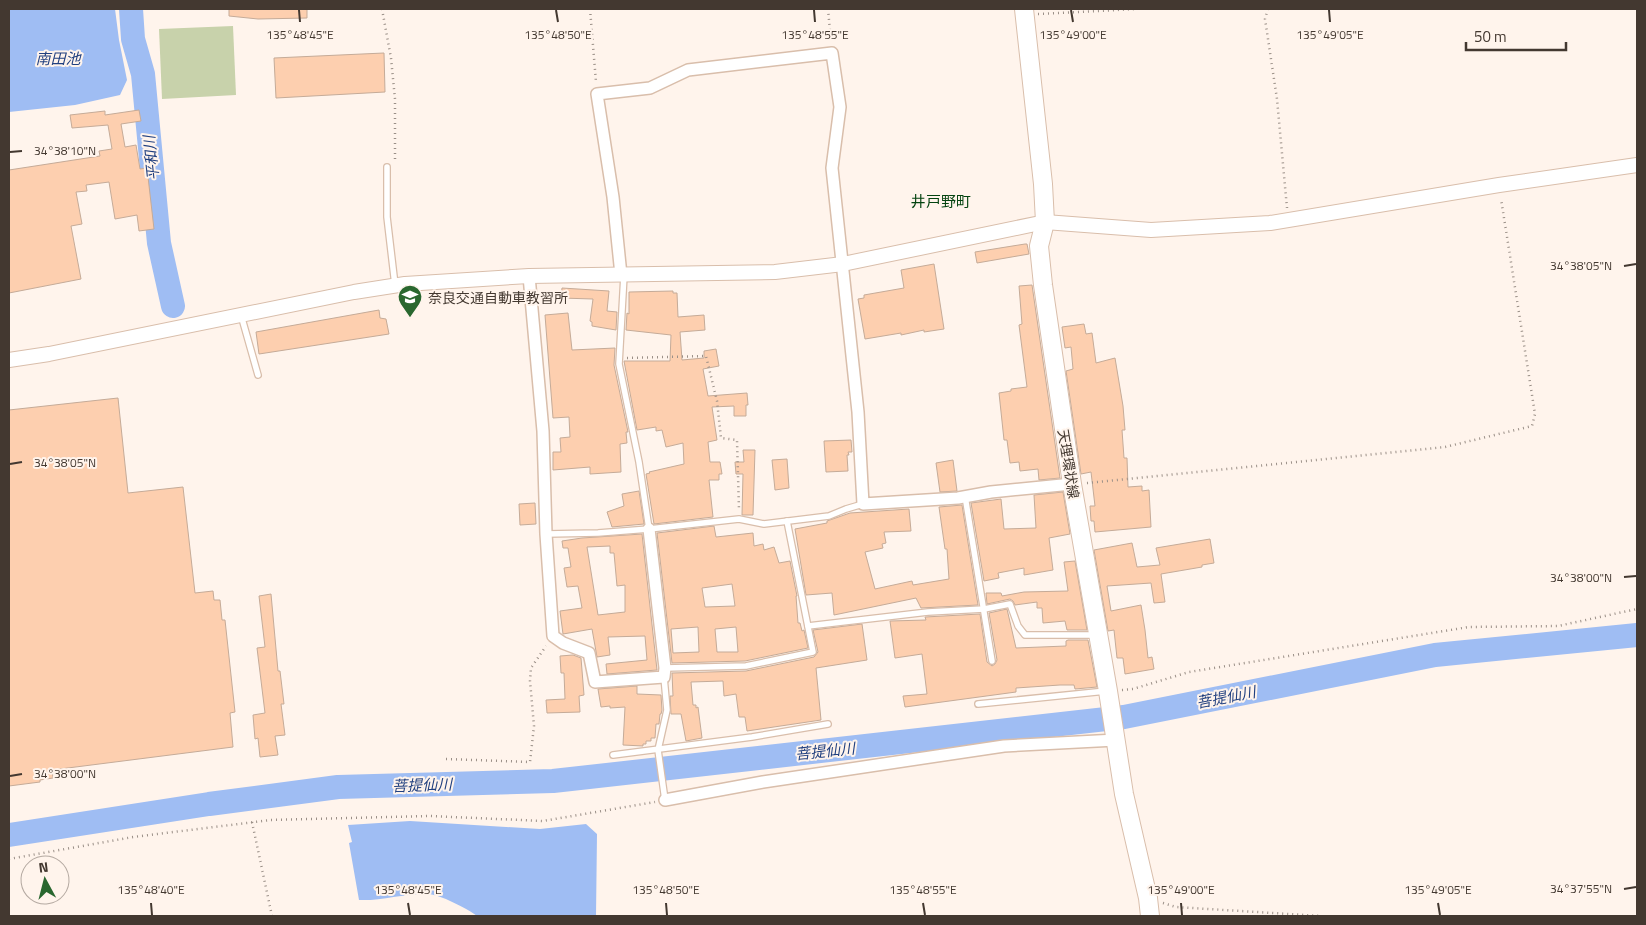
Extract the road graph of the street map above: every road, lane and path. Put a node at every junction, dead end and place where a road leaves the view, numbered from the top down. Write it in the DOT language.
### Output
graph roads {
  1 [pos="382,9"];
  2 [pos="590,9"];
  3 [pos="828,9"];
  4 [pos="1136,9"];
  5 [pos="1268,9"];
  6 [pos="1024,11"];
  7 [pos="832,53"];
  8 [pos="597,94"];
  9 [pos="1637,165"];
  10 [pos="387,167"];
  11 [pos="395,168"];
  12 [pos="1499,185"];
  13 [pos="1288,220"];
  14 [pos="1045,222"];
  15 [pos="843,264"];
  16 [pos="622,275"];
  17 [pos="529,276"];
  18 [pos="395,285"];
  19 [pos="241,315"];
  20 [pos="619,358"];
  21 [pos="9,360"];
  22 [pos="258,375"];
  23 [pos="1072,484"];
  24 [pos="965,496"];
  25 [pos="863,504"];
  26 [pos="739,519"];
  27 [pos="787,521"];
  28 [pos="649,529"];
  29 [pos="546,534"];
  30 [pos="984,609"];
  31 [pos="1637,609"];
  32 [pos="808,626"];
  33 [pos="1098,635"];
  34 [pos="552,636"];
  35 [pos="992,661"];
  36 [pos="665,673"];
  37 [pos="1108,694"];
  38 [pos="978,704"];
  39 [pos="828,724"];
  40 [pos="1115,738"];
  41 [pos="658,752"];
  42 [pos="613,755"];
  43 [pos="446,759"];
  44 [pos="664,798"];
  45 [pos="252,822"];
  46 [pos="9,859"];
  47 [pos="1148,898"];
  48 [pos="272,916"];
  49 [pos="1150,916"];
  50 [pos="1321,916"];
  1 -- 11 [label="path"];
  2 -- 8 [label="path"];
  3 -- 7 [label="path"];
  4 -- 6 [label="path"];
  5 -- 13 [label="path"];
  6 -- 14 [label="main road, 天理環状線"];
  7 -- 8 [label="street"];
  7 -- 15 [label="street"];
  8 -- 16 [label="street"];
  9 -- 12 [label="street"];
  10 -- 18 [label="lane"];
  12 -- 13 [label="street"];
  12 -- 23 [label="path"];
  13 -- 14 [label="street"];
  14 -- 15 [label="street"];
  14 -- 23 [label="main road, 天理環状線"];
  15 -- 16 [label="street"];
  15 -- 25 [label="street"];
  16 -- 17 [label="street"];
  16 -- 20 [label="lane"];
  17 -- 18 [label="street"];
  17 -- 29 [label="street"];
  18 -- 19 [label="street"];
  19 -- 21 [label="street"];
  19 -- 22 [label="lane"];
  20 -- 26 [label="path"];
  20 -- 28 [label="lane"];
  23 -- 24 [label="street"];
  23 -- 33 [label="main road, 天理環状線"];
  24 -- 25 [label="street"];
  24 -- 30 [label="lane"];
  25 -- 27 [label="lane"];
  26 -- 27 [label="lane"];
  26 -- 28 [label="lane"];
  27 -- 32 [label="lane"];
  28 -- 29 [label="lane"];
  28 -- 36 [label="street"];
  29 -- 34 [label="street"];
  30 -- 32 [label="lane"];
  30 -- 33 [label="lane"];
  30 -- 35 [label="lane"];
  31 -- 37 [label="path"];
  32 -- 36 [label="lane"];
  33 -- 37 [label="main road, 天理環状線"];
  34 -- 36 [label="street"];
  34 -- 43 [label="path"];
  36 -- 41 [label="lane"];
  37 -- 38 [label="lane"];
  37 -- 40 [label="main road, 天理環状線"];
  39 -- 41 [label="lane"];
  40 -- 44 [label="street"];
  40 -- 47 [label="main road, 天理環状線"];
  41 -- 42 [label="lane"];
  41 -- 44 [label="lane"];
  44 -- 45 [label="path"];
  45 -- 46 [label="path"];
  45 -- 48 [label="path"];
  47 -- 49 [label="main road, 天理環状線"];
  47 -- 50 [label="path"];
}
